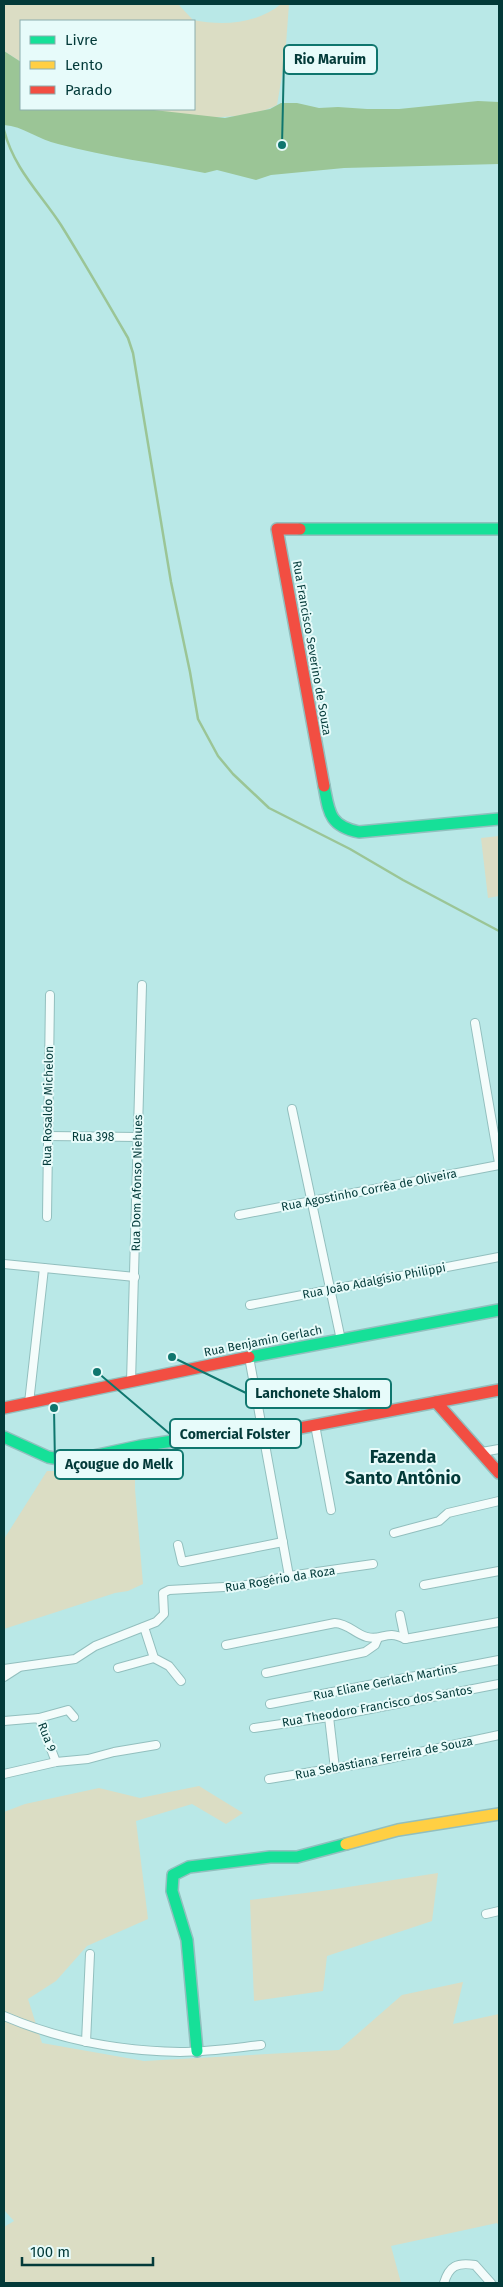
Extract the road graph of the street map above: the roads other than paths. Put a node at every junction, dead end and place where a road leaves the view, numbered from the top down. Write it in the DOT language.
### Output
graph roads {
  1 [pos="499,529"];
  2 [pos="499,819"];
  3 [pos="142,985"];
  4 [pos="50,995"];
  5 [pos="475,1023"];
  6 [pos="292,1109"];
  7 [pos="499,1110"];
  8 [pos="490,1112"];
  9 [pos="48,1136"];
  10 [pos="138,1137"];
  11 [pos="499,1164"];
  12 [pos="311,1201"];
  13 [pos="239,1215"];
  14 [pos="47,1217"];
  15 [pos="499,1257"];
  16 [pos="4,1264"];
  17 [pos="44,1268"];
  18 [pos="135,1277"];
  19 [pos="330,1290"];
  20 [pos="250,1305"];
  21 [pos="499,1310"];
  22 [pos="340,1340"];
  23 [pos="249,1357"];
  24 [pos="132,1382"];
  25 [pos="499,1390"];
  26 [pos="436,1402"];
  27 [pos="30,1403"];
  28 [pos="4,1408"];
  29 [pos="316,1425"];
  30 [pos="263,1435"];
  31 [pos="4,1437"];
  32 [pos="499,1449"];
  33 [pos="482,1452"];
  34 [pos="499,1473"];
  35 [pos="499,1501"];
  36 [pos="331,1510"];
  37 [pos="394,1533"];
  38 [pos="283,1542"];
  39 [pos="178,1545"];
  40 [pos="373,1564"];
  41 [pos="499,1571"];
  42 [pos="289,1576"];
  43 [pos="424,1585"];
  44 [pos="400,1615"];
  45 [pos="499,1622"];
  46 [pos="144,1627"];
  47 [pos="378,1638"];
  48 [pos="406,1639"];
  49 [pos="226,1645"];
  50 [pos="154,1658"];
  51 [pos="499,1660"];
  52 [pos="22,1665"];
  53 [pos="118,1668"];
  54 [pos="4,1669"];
  55 [pos="266,1673"];
  56 [pos="4,1677"];
  57 [pos="181,1681"];
  58 [pos="499,1684"];
  59 [pos="270,1704"];
  60 [pos="74,1717"];
  61 [pos="39,1718"];
  62 [pos="329,1718"];
  63 [pos="4,1721"];
  64 [pos="254,1728"];
  65 [pos="499,1736"];
  66 [pos="156,1745"];
  67 [pos="56,1762"];
  68 [pos="335,1769"];
  69 [pos="4,1774"];
  70 [pos="269,1779"];
  71 [pos="499,1814"];
  72 [pos="499,1911"];
  73 [pos="486,1914"];
  74 [pos="90,1954"];
  75 [pos="4,2016"];
  76 [pos="86,2042"];
  77 [pos="261,2045"];
  78 [pos="197,2051"];
  79 [pos="444,2283"];
  80 [pos="491,2283"];
  1 -- 2 [label="street, Rua Francisco Severino de Souza"];
  3 -- 10 [label="street, Rua Dom Afonso Niehues"];
  4 -- 9 [label="street, Rua Rosaldo Michelon"];
  5 -- 8 [label="street"];
  6 -- 12 [label="street"];
  7 -- 8 [label="street"];
  8 -- 11 [label="street"];
  9 -- 10 [label="street, Rua 398"];
  9 -- 14 [label="street, Rua Rosaldo Michelon"];
  10 -- 18 [label="street, Rua Dom Afonso Niehues"];
  11 -- 12 [label="street, Rua Agostinho Corrêa de Oliveira"];
  12 -- 13 [label="street, Rua Agostinho Corrêa de Oliveira"];
  12 -- 19 [label="street"];
  15 -- 19 [label="street, Rua João Adalgísio Philippi"];
  16 -- 17 [label="street"];
  17 -- 18 [label="street"];
  17 -- 27 [label="street"];
  18 -- 24 [label="street, Rua Dom Afonso Niehues"];
  19 -- 20 [label="street, Rua João Adalgísio Philippi"];
  19 -- 22 [label="street"];
  21 -- 22 [label="street, Rua Benjamin Gerlach"];
  22 -- 23 [label="street, Rua Benjamin Gerlach"];
  23 -- 24 [label="street, Rua Benjamin Gerlach"];
  23 -- 30 [label="street"];
  24 -- 27 [label="street, Rua Benjamin Gerlach"];
  25 -- 26 [label="street"];
  26 -- 29 [label="street"];
  26 -- 33 [label="street"];
  27 -- 28 [label="street, Rua Benjamin Gerlach"];
  29 -- 30 [label="street"];
  29 -- 36 [label="street"];
  30 -- 31 [label="street"];
  30 -- 38 [label="street"];
  32 -- 33 [label="street"];
  33 -- 34 [label="street"];
  35 -- 37 [label="street"];
  38 -- 39 [label="street"];
  38 -- 42 [label="street"];
  40 -- 42 [label="street, Rua Rogério da Roza"];
  41 -- 43 [label="street"];
  42 -- 46 [label="street, Rua Rogério da Roza"];
  44 -- 48 [label="street"];
  45 -- 48 [label="street"];
  46 -- 50 [label="street"];
  46 -- 52 [label="street"];
  47 -- 48 [label="street"];
  47 -- 49 [label="street"];
  47 -- 55 [label="street"];
  50 -- 53 [label="street"];
  50 -- 57 [label="street"];
  51 -- 59 [label="street, Rua Eliane Gerlach Martins"];
  52 -- 54 [label="street"];
  52 -- 56 [label="street"];
  58 -- 62 [label="street, Rua Theodoro Francisco dos Santos"];
  60 -- 61 [label="street"];
  61 -- 63 [label="street, Rua 9"];
  61 -- 67 [label="street, Rua 9"];
  62 -- 64 [label="street, Rua Theodoro Francisco dos Santos"];
  62 -- 68 [label="street"];
  65 -- 68 [label="street, Rua Sebastiana Ferreira de Souza"];
  66 -- 67 [label="street"];
  67 -- 69 [label="street"];
  68 -- 70 [label="street, Rua Sebastiana Ferreira de Souza"];
  71 -- 78 [label="street"];
  72 -- 73 [label="street"];
  74 -- 76 [label="street"];
  75 -- 76 [label="street"];
  76 -- 78 [label="street"];
  77 -- 78 [label="street"];
  79 -- 80 [label="street"];
}
